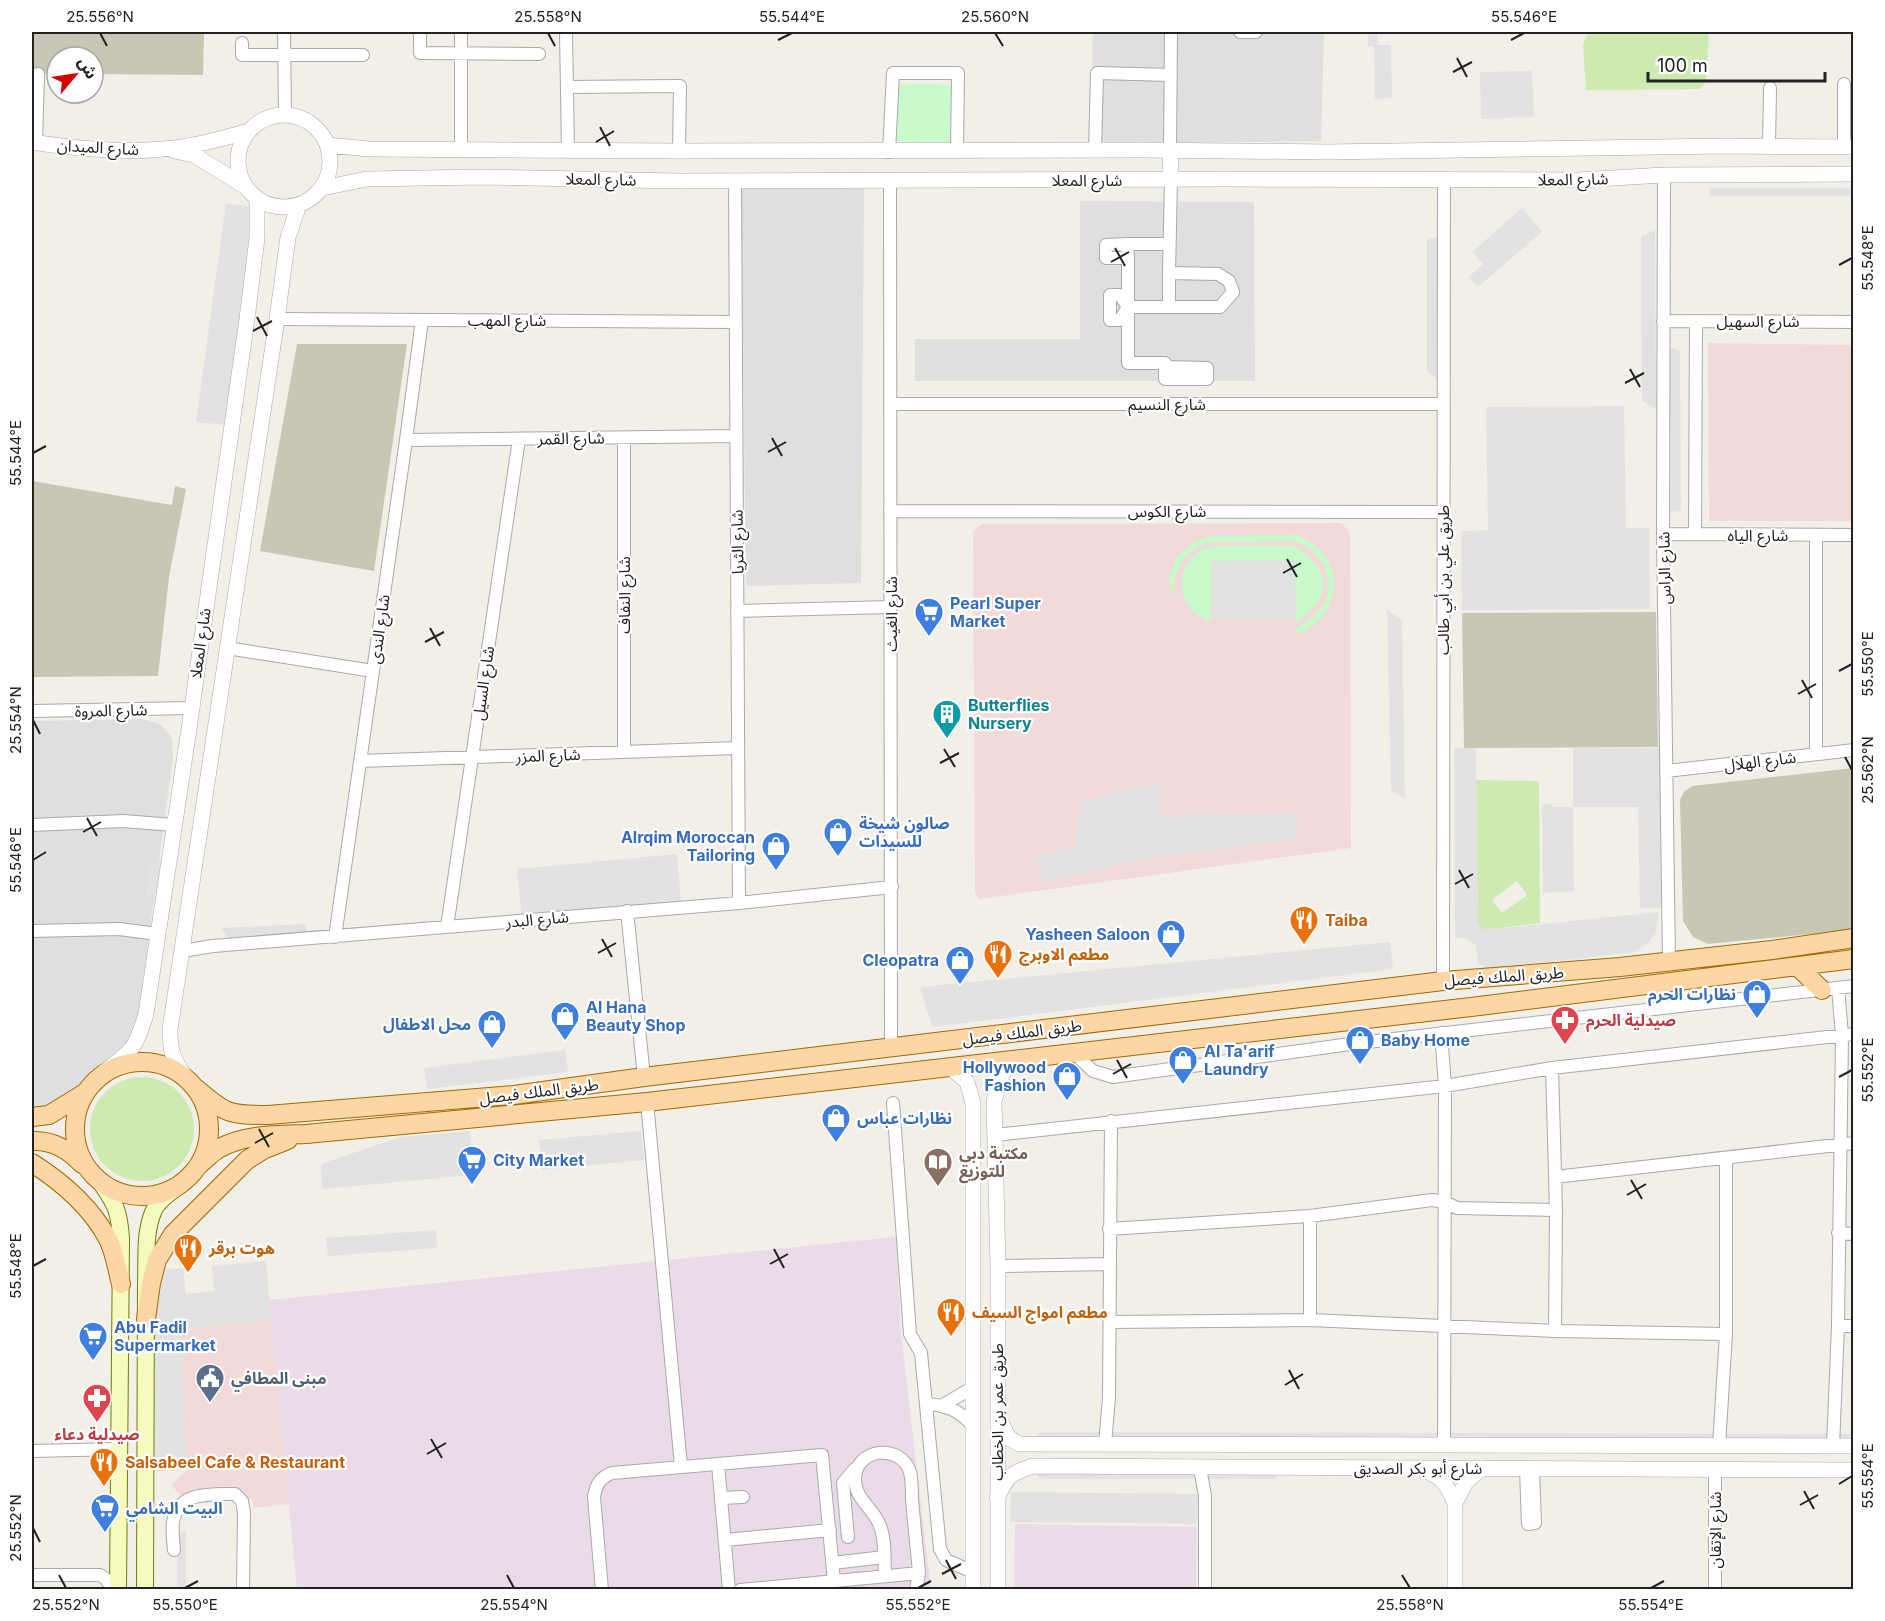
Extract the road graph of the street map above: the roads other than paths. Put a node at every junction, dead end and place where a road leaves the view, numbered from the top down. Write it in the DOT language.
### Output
graph roads {
  1 [pos="284,32"];
  2 [pos="420,32"];
  3 [pos="461,32"];
  4 [pos="566,32"];
  5 [pos="1171,32"];
  6 [pos="1182,32"];
  7 [pos="1240,32"];
  8 [pos="1256,32"];
  9 [pos="242,43"];
  10 [pos="461,54"];
  11 [pos="539,54"];
  12 [pos="284,55"];
  13 [pos="363,55"];
  14 [pos="1171,70"];
  15 [pos="38,74"];
  16 [pos="1844,84"];
  17 [pos="567,87"];
  18 [pos="1770,88"];
  19 [pos="285,115"];
  20 [pos="249,131"];
  21 [pos="34,142"];
  22 [pos="327,145"];
  23 [pos="1769,146"];
  24 [pos="1849,147"];
  25 [pos="166,149"];
  26 [pos="461,150"];
  27 [pos="1170,150"];
  28 [pos="1444,150"];
  29 [pos="568,151"];
  30 [pos="957,151"];
  31 [pos="1095,151"];
  32 [pos="679,152"];
  33 [pos="889,152"];
  34 [pos="1854,166"];
  35 [pos="1763,174"];
  36 [pos="1854,174"];
  37 [pos="1664,175"];
  38 [pos="1171,179"];
  39 [pos="1301,179"];
  40 [pos="735,180"];
  41 [pos="1444,180"];
  42 [pos="890,181"];
  43 [pos="322,188"];
  44 [pos="252,194"];
  45 [pos="299,205"];
  46 [pos="1127,244"];
  47 [pos="1169,244"];
  48 [pos="1128,258"];
  49 [pos="1169,273"];
  50 [pos="1128,307"];
  51 [pos="1169,307"];
  52 [pos="278,319"];
  53 [pos="422,320"];
  54 [pos="1663,321"];
  55 [pos="1696,321"];
  56 [pos="736,322"];
  57 [pos="1854,322"];
  58 [pos="1165,367"];
  59 [pos="890,404"];
  60 [pos="1443,404"];
  61 [pos="736,436"];
  62 [pos="624,438"];
  63 [pos="519,439"];
  64 [pos="406,440"];
  65 [pos="890,511"];
  66 [pos="1443,512"];
  67 [pos="1663,534"];
  68 [pos="1695,534"];
  69 [pos="1816,535"];
  70 [pos="1854,535"];
  71 [pos="891,607"];
  72 [pos="737,611"];
  73 [pos="227,648"];
  74 [pos="373,671"];
  75 [pos="191,708"];
  76 [pos="32,711"];
  77 [pos="737,748"];
  78 [pos="1854,750"];
  79 [pos="624,752"];
  80 [pos="1816,754"];
  81 [pos="472,758"];
  82 [pos="360,762"];
  83 [pos="1666,771"];
  84 [pos="32,825"];
  85 [pos="174,825"];
  86 [pos="892,887"];
  87 [pos="739,903"];
  88 [pos="627,911"];
  89 [pos="447,927"];
  90 [pos="32,931"];
  91 [pos="158,934"];
  92 [pos="335,937"];
  93 [pos="1854,938"];
  94 [pos="182,951"];
  95 [pos="1854,959"];
  96 [pos="1669,961"];
  97 [pos="1798,967"];
  98 [pos="1443,981"];
  99 [pos="1854,986"];
  100 [pos="1830,989"];
  101 [pos="1471,1007"];
  102 [pos="1441,1033"];
  103 [pos="1848,1035"];
  104 [pos="891,1048"];
  105 [pos="1074,1052"];
  106 [pos="1013,1059"];
  107 [pos="950,1067"];
  108 [pos="1552,1068"];
  109 [pos="105,1071"];
  110 [pos="644,1077"];
  111 [pos="192,1084"];
  112 [pos="1445,1086"];
  113 [pos="83,1094"];
  114 [pos="647,1102"];
  115 [pos="893,1102"];
  116 [pos="32,1118"];
  117 [pos="1111,1121"];
  118 [pos="306,1134"];
  119 [pos="995,1135"];
  120 [pos="32,1141"];
  121 [pos="1854,1143"];
  122 [pos="1839,1145"];
  123 [pos="1726,1158"];
  124 [pos="32,1163"];
  125 [pos="200,1164"];
  126 [pos="95,1177"];
  127 [pos="1555,1177"];
  128 [pos="182,1184"];
  129 [pos="1444,1202"];
  130 [pos="1556,1210"];
  131 [pos="1310,1216"];
  132 [pos="973,1228"];
  133 [pos="997,1229"];
  134 [pos="1109,1229"];
  135 [pos="1838,1233"];
  136 [pos="1854,1233"];
  137 [pos="1110,1264"];
  138 [pos="998,1266"];
  139 [pos="121,1284"];
  140 [pos="146,1319"];
  141 [pos="1310,1320"];
  142 [pos="1110,1322"];
  143 [pos="1443,1326"];
  144 [pos="1838,1326"];
  145 [pos="1854,1326"];
  146 [pos="1555,1331"];
  147 [pos="1726,1334"];
  148 [pos="972,1388"];
  149 [pos="926,1404"];
  150 [pos="943,1405"];
  151 [pos="998,1417"];
  152 [pos="972,1425"];
  153 [pos="146,1444"];
  154 [pos="1105,1444"];
  155 [pos="1357,1444"];
  156 [pos="1444,1444"];
  157 [pos="1625,1445"];
  158 [pos="1719,1446"];
  159 [pos="1833,1446"];
  160 [pos="1854,1446"];
  161 [pos="120,1447"];
  162 [pos="32,1451"];
  163 [pos="718,1464"];
  164 [pos="681,1467"];
  165 [pos="1200,1467"];
  166 [pos="1259,1468"];
  167 [pos="1420,1468"];
  168 [pos="1482,1468"];
  169 [pos="855,1469"];
  170 [pos="1527,1469"];
  171 [pos="1715,1470"];
  172 [pos="1854,1470"];
  173 [pos="743,1497"];
  174 [pos="721,1498"];
  175 [pos="997,1498"];
  176 [pos="1455,1503"];
  177 [pos="830,1530"];
  178 [pos="848,1537"];
  179 [pos="725,1540"];
  180 [pos="174,1550"];
  181 [pos="884,1557"];
  182 [pos="119,1559"];
  183 [pos="833,1563"];
  184 [pos="973,1572"];
  185 [pos="919,1573"];
  186 [pos="32,1575"];
  187 [pos="100,1575"];
  188 [pos="885,1576"];
  189 [pos="834,1581"];
  190 [pos="116,1590"];
  191 [pos="145,1590"];
  192 [pos="243,1590"];
  193 [pos="602,1590"];
  194 [pos="729,1590"];
  195 [pos="740,1590"];
  196 [pos="916,1590"];
  197 [pos="973,1590"];
  198 [pos="998,1590"];
  199 [pos="1205,1590"];
  200 [pos="1455,1590"];
  201 [pos="1715,1590"];
  1 -- 12 [label="street"];
  2 -- 10 [label="street"];
  3 -- 10 [label="street"];
  4 -- 17 [label="street"];
  5 -- 14 [label="street"];
  6 -- 14 [label="street"];
  7 -- 8 [label="street"];
  9 -- 12 [label="street"];
  10 -- 11 [label="street"];
  10 -- 26 [label="street"];
  12 -- 13 [label="street"];
  12 -- 19 [label="street"];
  14 -- 27 [label="street"];
  14 -- 31 [label="street"];
  15 -- 21 [label="street"];
  16 -- 24 [label="street"];
  17 -- 29 [label="street"];
  17 -- 32 [label="street"];
  18 -- 23 [label="street"];
  19 -- 20 [label="street"];
  19 -- 22 [label="street"];
  20 -- 25 [label="street, شارع الميدان"];
  20 -- 44 [label="street"];
  21 -- 25 [label="street, شارع الميدان"];
  22 -- 26 [label="street, شارع المعلا"];
  22 -- 43 [label="street"];
  23 -- 24 [label="street, شارع المعلا"];
  23 -- 28 [label="street, شارع المعلا"];
  25 -- 44 [label="street, شارع الميدان"];
  26 -- 29 [label="street, شارع المعلا"];
  27 -- 28 [label="street, شارع المعلا"];
  27 -- 31 [label="street, شارع المعلا"];
  27 -- 38 [label="street"];
  28 -- 39 [label="street"];
  29 -- 32 [label="street, شارع المعلا"];
  30 -- 31 [label="street, شارع المعلا"];
  30 -- 33 [label="street, شارع المعلا"];
  30 -- 33 [label="street"];
  32 -- 33 [label="street, شارع المعلا"];
  34 -- 35 [label="street"];
  35 -- 36 [label="street, شارع المعلا"];
  35 -- 37 [label="street, شارع المعلا"];
  37 -- 41 [label="street, شارع المعلا"];
  37 -- 54 [label="street, شارع الراس"];
  38 -- 39 [label="street, شارع المعلا"];
  38 -- 42 [label="street, شارع المعلا"];
  38 -- 47 [label="street"];
  39 -- 41 [label="street, شارع المعلا"];
  40 -- 42 [label="street, شارع المعلا"];
  40 -- 43 [label="street, شارع المعلا"];
  40 -- 56 [label="street, شارع الثريا"];
  41 -- 60 [label="street, طريق علي بن أبي طالب"];
  42 -- 59 [label="street, شارع الغيث"];
  43 -- 45 [label="street"];
  44 -- 45 [label="street"];
  44 -- 75 [label="street, شارع المعلا"];
  45 -- 52 [label="street, شارع المعلا"];
  46 -- 47 [label="street"];
  46 -- 48 [label="street"];
  46 -- 48 [label="street"];
  47 -- 49 [label="street"];
  48 -- 50 [label="street"];
  49 -- 51 [label="street"];
  49 -- 51 [label="street"];
  50 -- 51 [label="street"];
  50 -- 58 [label="street"];
  52 -- 53 [label="street, شارع المهب"];
  52 -- 73 [label="street, شارع المعلا"];
  53 -- 56 [label="street, شارع المهب"];
  53 -- 64 [label="street, شارع الندى"];
  54 -- 55 [label="street, شارع السهيل"];
  54 -- 67 [label="street, شارع الراس"];
  55 -- 57 [label="street, شارع السهيل"];
  55 -- 68 [label="street"];
  56 -- 61 [label="street, شارع الثريا"];
  59 -- 60 [label="street, شارع النسيم"];
  59 -- 65 [label="street, شارع الغيث"];
  60 -- 66 [label="street, طريق علي بن أبي طالب"];
  61 -- 62 [label="street, شارع القمر"];
  61 -- 72 [label="street, شارع الثريا"];
  62 -- 63 [label="street, شارع القمر"];
  62 -- 79 [label="street, شارع النفاف"];
  63 -- 64 [label="street, شارع القمر"];
  63 -- 81 [label="street, شارع السيل"];
  64 -- 74 [label="street, شارع الندى"];
  65 -- 66 [label="street, شارع الكوس"];
  65 -- 71 [label="street, شارع الغيث"];
  66 -- 98 [label="street, طريق علي بن أبي طالب"];
  67 -- 68 [label="street, شارع الياه"];
  67 -- 83 [label="street, شارع الراس"];
  68 -- 69 [label="street, شارع الياه"];
  69 -- 70 [label="street, شارع الياه"];
  69 -- 80 [label="street"];
  71 -- 72 [label="street"];
  71 -- 86 [label="street, شارع الغيث"];
  72 -- 77 [label="street, شارع الثريا"];
  73 -- 74 [label="street"];
  73 -- 94 [label="street, شارع المعلا"];
  74 -- 82 [label="street, شارع الندى"];
  75 -- 76 [label="street, شارع المروة"];
  75 -- 85 [label="street, شارع المعلا"];
  77 -- 79 [label="street, شارع المزر"];
  77 -- 87 [label="street, شارع الثريا"];
  78 -- 80 [label="street, شارع الهلال"];
  79 -- 81 [label="street, شارع المزر"];
  80 -- 83 [label="street, شارع الهلال"];
  81 -- 82 [label="street, شارع المزر"];
  81 -- 89 [label="street, شارع السيل"];
  82 -- 92 [label="street, شارع الندى"];
  83 -- 96 [label="street, شارع الراس"];
  84 -- 85 [label="street"];
  85 -- 91 [label="street, شارع المعلا"];
  86 -- 87 [label="street, شارع البدر"];
  86 -- 104 [label="street, شارع الغيث"];
  87 -- 88 [label="street, شارع البدر"];
  88 -- 89 [label="street, شارع البدر"];
  88 -- 110 [label="street"];
  89 -- 92 [label="street, شارع البدر"];
  90 -- 91 [label="street"];
  91 -- 109 [label="street, شارع المعلا"];
  92 -- 94 [label="street, شارع البدر"];
  93 -- 96 [label="main road, طريق الملك فيصل"];
  94 -- 111 [label="street, شارع المعلا"];
  95 -- 97 [label="main road, طريق الملك فيصل"];
  96 -- 98 [label="main road, طريق الملك فيصل"];
  96 -- 101 [label="main road"];
  97 -- 100 [label="main road"];
  97 -- 101 [label="main road, طريق الملك فيصل"];
  98 -- 104 [label="main road, طريق الملك فيصل"];
  99 -- 100 [label="street"];
  100 -- 102 [label="street"];
  100 -- 103 [label="street"];
  101 -- 105 [label="main road, طريق الملك فيصل"];
  102 -- 105 [label="street"];
  102 -- 112 [label="street"];
  103 -- 108 [label="street"];
  103 -- 122 [label="street"];
  104 -- 110 [label="main road, طريق الملك فيصل"];
  105 -- 106 [label="main road, طريق الملك فيصل"];
  106 -- 107 [label="main road, طريق الملك فيصل"];
  106 -- 119 [label="street, طريق عمر بن الخطاب"];
  107 -- 114 [label="main road, طريق الملك فيصل"];
  107 -- 132 [label="street, طريق عمر بن الخطاب"];
  108 -- 112 [label="street"];
  108 -- 127 [label="street"];
  109 -- 111 [label="main road"];
  109 -- 113 [label="main road"];
  110 -- 111 [label="main road, طريق الملك فيصل"];
  111 -- 125 [label="main road"];
  112 -- 117 [label="street"];
  112 -- 129 [label="street"];
  113 -- 116 [label="main road"];
  113 -- 126 [label="main road"];
  114 -- 118 [label="main road, طريق الملك فيصل"];
  114 -- 164 [label="street"];
  115 -- 149 [label="street"];
  117 -- 119 [label="street"];
  117 -- 134 [label="street"];
  118 -- 125 [label="main road, طريق الملك فيصل"];
  118 -- 140 [label="main road"];
  119 -- 133 [label="street, طريق عمر بن الخطاب"];
  120 -- 126 [label="main road"];
  121 -- 122 [label="street"];
  122 -- 123 [label="street"];
  122 -- 135 [label="street"];
  123 -- 127 [label="street"];
  123 -- 147 [label="street"];
  124 -- 139 [label="main road"];
  125 -- 128 [label="main road"];
  126 -- 128 [label="main road"];
  126 -- 139 [label="main road"];
  127 -- 130 [label="street"];
  128 -- 140 [label="main road"];
  129 -- 130 [label="street"];
  129 -- 131 [label="street"];
  129 -- 143 [label="street"];
  130 -- 146 [label="street"];
  131 -- 134 [label="street"];
  131 -- 141 [label="street"];
  132 -- 133 [label="street"];
  132 -- 148 [label="street, طريق عمر بن الخطاب"];
  133 -- 138 [label="street, طريق عمر بن الخطاب"];
  134 -- 137 [label="street"];
  135 -- 136 [label="street"];
  135 -- 144 [label="street"];
  137 -- 138 [label="street"];
  137 -- 142 [label="street"];
  138 -- 151 [label="street, طريق عمر بن الخطاب"];
  139 -- 161 [label="main road"];
  140 -- 153 [label="main road"];
  141 -- 142 [label="street"];
  141 -- 143 [label="street"];
  142 -- 154 [label="street"];
  143 -- 146 [label="street"];
  143 -- 156 [label="street"];
  144 -- 145 [label="street"];
  144 -- 159 [label="street"];
  146 -- 147 [label="street"];
  147 -- 158 [label="street"];
  148 -- 150 [label="street"];
  148 -- 152 [label="street, طريق عمر بن الخطاب"];
  149 -- 150 [label="street"];
  149 -- 184 [label="street"];
  150 -- 152 [label="street"];
  151 -- 154 [label="street, شارع أبو بكر الصديق"];
  151 -- 175 [label="street, طريق عمر بن الخطاب"];
  152 -- 184 [label="street, طريق عمر بن الخطاب"];
  153 -- 161 [label="main road"];
  153 -- 191 [label="main road"];
  154 -- 155 [label="street, شارع أبو بكر الصديق"];
  155 -- 156 [label="street, شارع أبو بكر الصديق"];
  155 -- 166 [label="street"];
  156 -- 157 [label="street, شارع أبو بكر الصديق"];
  157 -- 158 [label="street, شارع أبو بكر الصديق"];
  157 -- 170 [label="street"];
  158 -- 159 [label="street, شارع أبو بكر الصديق"];
  159 -- 160 [label="street, شارع أبو بكر الصديق"];
  161 -- 162 [label="street"];
  161 -- 182 [label="main road"];
  163 -- 164 [label="street"];
  163 -- 174 [label="street"];
  163 -- 177 [label="street"];
  164 -- 193 [label="street"];
  165 -- 166 [label="street, شارع أبو بكر الصديق"];
  165 -- 175 [label="street, شارع أبو بكر الصديق"];
  165 -- 199 [label="street"];
  166 -- 167 [label="street, شارع أبو بكر الصديق"];
  167 -- 168 [label="street, شارع أبو بكر الصديق"];
  167 -- 176 [label="street"];
  168 -- 170 [label="street, شارع أبو بكر الصديق"];
  168 -- 176 [label="street"];
  169 -- 178 [label="street"];
  169 -- 181 [label="street"];
  169 -- 185 [label="street"];
  170 -- 171 [label="street, شارع أبو بكر الصديق"];
  171 -- 172 [label="street, شارع أبو بكر الصديق"];
  171 -- 201 [label="street, شارع الإتقان"];
  173 -- 174 [label="street"];
  174 -- 179 [label="street"];
  175 -- 198 [label="street, طريق عمر بن الخطاب"];
  176 -- 200 [label="street"];
  177 -- 179 [label="street"];
  177 -- 183 [label="street"];
  179 -- 194 [label="street"];
  180 -- 192 [label="street"];
  181 -- 183 [label="street"];
  181 -- 188 [label="street"];
  182 -- 187 [label="street"];
  182 -- 190 [label="main road"];
  183 -- 189 [label="street"];
  184 -- 197 [label="street, طريق عمر بن الخطاب"];
  185 -- 188 [label="street"];
  185 -- 196 [label="street"];
  186 -- 187 [label="street"];
  187 -- 190 [label="street"];
  188 -- 189 [label="street"];
  189 -- 195 [label="street"];
}
